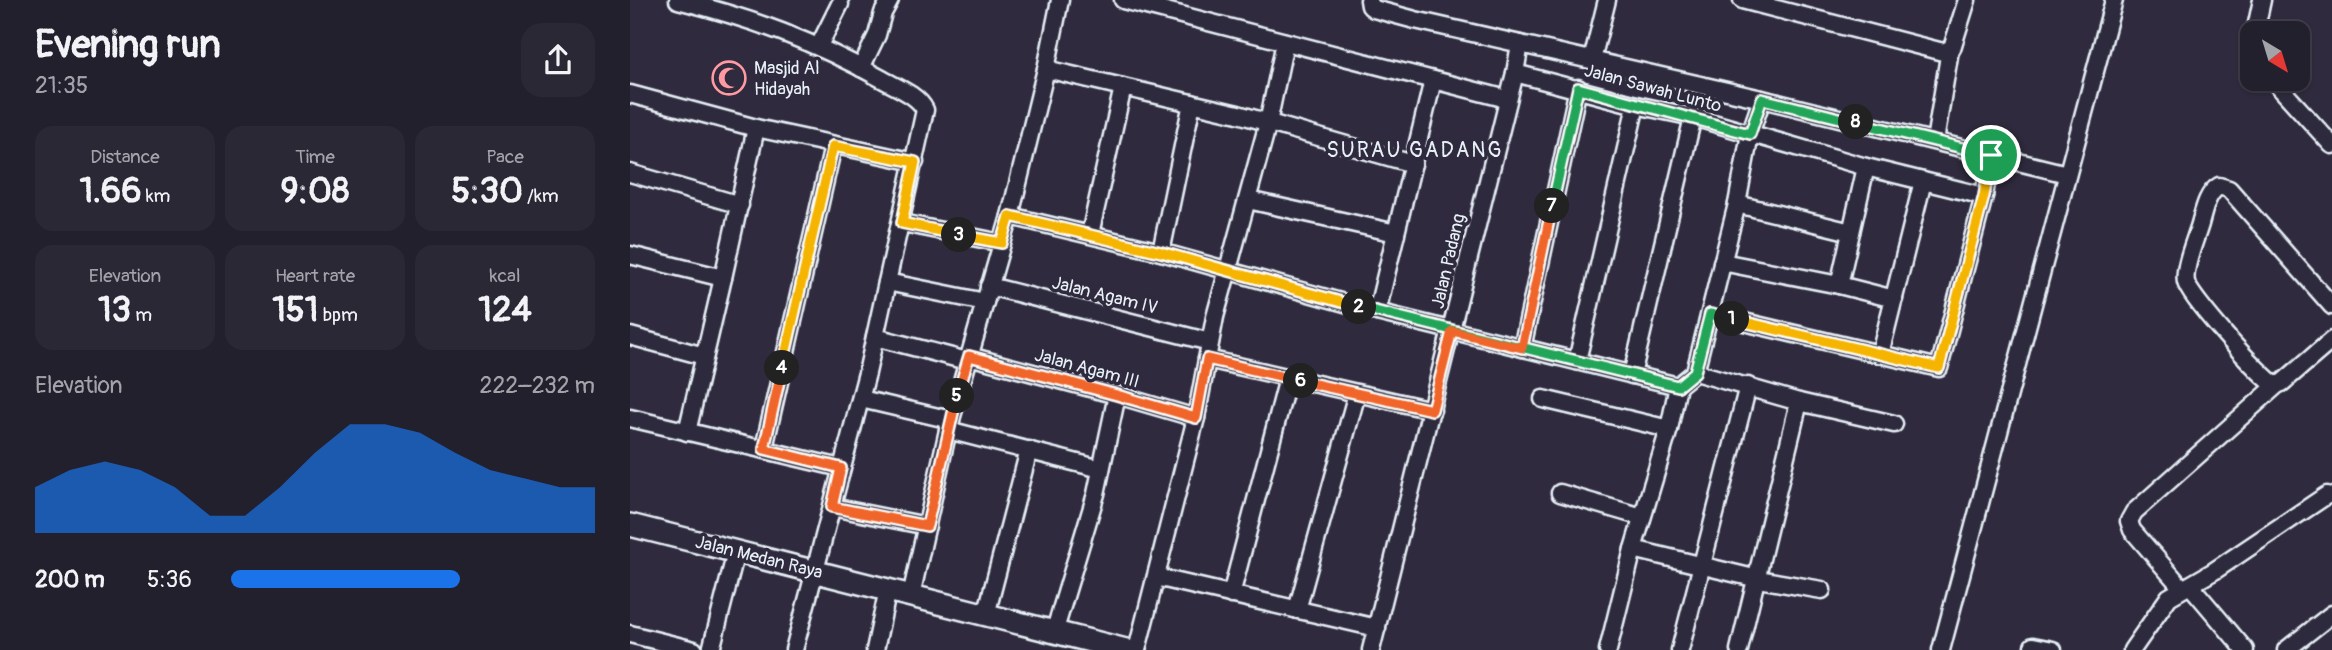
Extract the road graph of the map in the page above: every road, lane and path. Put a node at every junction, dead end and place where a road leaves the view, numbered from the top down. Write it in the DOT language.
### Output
graph roads {
  1 [pos="678,0"];
  2 [pos="890,0"];
  3 [pos="1060,0"];
  4 [pos="1122,0"];
  5 [pos="1368,0"];
  6 [pos="1607,0"];
  7 [pos="1742,0"];
  8 [pos="1967,0"];
  9 [pos="2114,0"];
  10 [pos="2262,0"];
  11 [pos="840,4"];
  12 [pos="2258,21"];
  13 [pos="1285,42"];
  14 [pos="1520,44"];
  15 [pos="819,46"];
  16 [pos="1950,50"];
  17 [pos="1592,60"];
  18 [pos="861,68"];
  19 [pos="1046,69"];
  20 [pos="1515,73"];
  21 [pos="1433,80"];
  22 [pos="1123,87"];
  23 [pos="1578,88"];
  24 [pos="2283,91"];
  25 [pos="630,94"];
  26 [pos="1507,99"];
  27 [pos="1762,99"];
  28 [pos="1192,103"];
  29 [pos="1636,105"];
  30 [pos="1692,117"];
  31 [pos="1268,122"];
  32 [pos="756,128"];
  33 [pos="1750,134"];
  34 [pos="1935,141"];
  35 [pos="2332,145"];
  36 [pos="833,146"];
  37 [pos="1991,155"];
  38 [pos="915,162"];
  39 [pos="1413,164"];
  40 [pos="1866,167"];
  41 [pos="630,173"];
  42 [pos="2067,174"];
  43 [pos="1923,181"];
  44 [pos="1984,196"];
  45 [pos="1248,200"];
  46 [pos="1737,204"];
  47 [pos="740,205"];
  48 [pos="1010,216"];
  49 [pos="902,223"];
  50 [pos="1851,232"];
  51 [pos="1396,233"];
  52 [pos="1090,234"];
  53 [pos="1002,243"];
  54 [pos="1161,252"];
  55 [pos="630,255"];
  56 [pos="1722,262"];
  57 [pos="1229,272"];
  58 [pos="723,278"];
  59 [pos="887,282"];
  60 [pos="1839,285"];
  61 [pos="987,294"];
  62 [pos="1894,299"];
  63 [pos="2332,306"];
  64 [pos="1377,312"];
  65 [pos="1710,314"];
  66 [pos="1452,331"];
  67 [pos="630,336"];
  68 [pos="875,337"];
  69 [pos="2332,340"];
  70 [pos="1210,342"];
  71 [pos="1522,348"];
  72 [pos="1880,354"];
  73 [pos="704,356"];
  74 [pos="968,359"];
  75 [pos="1207,359"];
  76 [pos="1577,361"];
  77 [pos="1695,372"];
  78 [pos="1632,375"];
  79 [pos="1287,378"];
  80 [pos="2277,385"];
  81 [pos="1678,386"];
  82 [pos="1748,386"];
  83 [pos="1357,393"];
  84 [pos="1117,395"];
  85 [pos="861,399"];
  86 [pos="1543,399"];
  87 [pos="1799,402"];
  88 [pos="1432,410"];
  89 [pos="630,418"];
  90 [pos="1196,418"];
  91 [pos="1894,424"];
  92 [pos="949,425"];
  93 [pos="1669,429"];
  94 [pos="687,432"];
  95 [pos="764,449"];
  96 [pos="1029,450"];
  97 [pos="841,468"];
  98 [pos="1101,469"];
  99 [pos="1560,493"];
  100 [pos="2330,495"];
  101 [pos="832,507"];
  102 [pos="1642,517"];
  103 [pos="630,525"];
  104 [pos="927,526"];
  105 [pos="1633,549"];
  106 [pos="736,552"];
  107 [pos="1702,566"];
  108 [pos="816,571"];
  109 [pos="1156,578"];
  110 [pos="1758,579"];
  111 [pos="2186,587"];
  112 [pos="888,589"];
  113 [pos="1822,590"];
  114 [pos="1231,594"];
  115 [pos="911,596"];
  116 [pos="1297,610"];
  117 [pos="2332,614"];
  118 [pos="986,615"];
  119 [pos="1377,628"];
  120 [pos="1054,633"];
  121 [pos="630,634"];
  122 [pos="2033,646"];
  123 [pos="694,650"];
  124 [pos="711,650"];
  125 [pos="794,650"];
  126 [pos="875,650"];
  127 [pos="1123,650"];
  128 [pos="1137,650"];
  129 [pos="1371,650"];
  130 [pos="1608,650"];
  131 [pos="1680,650"];
  132 [pos="1739,650"];
  133 [pos="1941,650"];
  134 [pos="2053,650"];
  135 [pos="2132,650"];
  136 [pos="2245,650"];
  137 [pos="2286,650"];
  1 -- 15 [label="street"];
  2 -- 18 [label="street"];
  3 -- 19 [label="street"];
  4 -- 13 [label="street"];
  5 -- 14 [label="street"];
  6 -- 17 [label="street"];
  7 -- 16 [label="street"];
  8 -- 16 [label="street"];
  9 -- 42 [label="street"];
  10 -- 12 [label="street"];
  11 -- 15 [label="street"];
  13 -- 21 [label="street"];
  13 -- 31 [label="street"];
  14 -- 17 [label="street"];
  14 -- 20 [label="street, Jalan Padang"];
  15 -- 18 [label="street"];
  16 -- 34 [label="street"];
  17 -- 27 [label="street"];
  18 -- 38 [label="street"];
  19 -- 22 [label="street"];
  19 -- 48 [label="street"];
  20 -- 23 [label="street, Jalan Sawah Lunto"];
  20 -- 26 [label="street, Jalan Padang"];
  21 -- 26 [label="street"];
  21 -- 39 [label="street"];
  22 -- 28 [label="street"];
  22 -- 52 [label="street"];
  23 -- 29 [label="street, Jalan Sawah Lunto"];
  23 -- 71 [label="street"];
  24 -- 35 [label="street"];
  25 -- 32 [label="street"];
  26 -- 66 [label="street, Jalan Padang"];
  27 -- 33 [label="street"];
  27 -- 34 [label="street"];
  28 -- 31 [label="street"];
  28 -- 54 [label="street"];
  29 -- 30 [label="street, Jalan Sawah Lunto"];
  29 -- 76 [label="street"];
  30 -- 33 [label="street, Jalan Sawah Lunto"];
  30 -- 78 [label="street"];
  31 -- 39 [label="street"];
  31 -- 45 [label="street"];
  32 -- 36 [label="street"];
  32 -- 47 [label="street"];
  33 -- 40 [label="street, Jalan Sawah Lunto"];
  33 -- 46 [label="street"];
  34 -- 37 [label="street"];
  36 -- 38 [label="street"];
  36 -- 95 [label="street"];
  37 -- 42 [label="street"];
  37 -- 44 [label="street"];
  38 -- 49 [label="street"];
  39 -- 51 [label="street"];
  40 -- 43 [label="street, Jalan Sawah Lunto"];
  40 -- 50 [label="street"];
  41 -- 47 [label="street"];
  42 -- 133 [label="street"];
  43 -- 44 [label="street, Jalan Sawah Lunto"];
  43 -- 62 [label="street"];
  44 -- 72 [label="street"];
  45 -- 51 [label="street"];
  45 -- 57 [label="street"];
  46 -- 50 [label="street"];
  46 -- 56 [label="street"];
  47 -- 58 [label="street"];
  48 -- 52 [label="street"];
  48 -- 53 [label="street"];
  49 -- 53 [label="street"];
  49 -- 59 [label="street"];
  50 -- 60 [label="street"];
  51 -- 64 [label="street"];
  52 -- 54 [label="street"];
  53 -- 61 [label="street"];
  54 -- 57 [label="street"];
  55 -- 58 [label="street"];
  56 -- 60 [label="street"];
  56 -- 65 [label="street"];
  57 -- 64 [label="street"];
  57 -- 70 [label="street"];
  58 -- 73 [label="street"];
  59 -- 61 [label="street, Jalan Agam IV"];
  59 -- 68 [label="street"];
  60 -- 62 [label="street"];
  61 -- 70 [label="street, Jalan Agam IV"];
  61 -- 74 [label="street"];
  62 -- 72 [label="street"];
  63 -- 80 [label="street"];
  64 -- 66 [label="street"];
  65 -- 72 [label="street"];
  65 -- 77 [label="street"];
  66 -- 71 [label="street"];
  66 -- 88 [label="street, Jalan Padang"];
  67 -- 73 [label="street"];
  68 -- 74 [label="street, Jalan Agam III"];
  68 -- 85 [label="street"];
  69 -- 80 [label="street"];
  70 -- 75 [label="street"];
  71 -- 76 [label="street"];
  73 -- 94 [label="street"];
  74 -- 84 [label="street, Jalan Agam III"];
  74 -- 92 [label="street"];
  75 -- 79 [label="street"];
  75 -- 90 [label="street"];
  76 -- 78 [label="street"];
  77 -- 81 [label="street"];
  77 -- 82 [label="street"];
  78 -- 81 [label="street"];
  79 -- 83 [label="street"];
  79 -- 114 [label="street"];
  80 -- 111 [label="street"];
  81 -- 93 [label="street"];
  82 -- 87 [label="street"];
  82 -- 107 [label="street"];
  83 -- 88 [label="street"];
  83 -- 116 [label="street"];
  84 -- 90 [label="street, Jalan Agam III"];
  84 -- 98 [label="street"];
  85 -- 92 [label="street"];
  85 -- 97 [label="street"];
  86 -- 93 [label="street"];
  87 -- 91 [label="street"];
  87 -- 110 [label="street"];
  88 -- 119 [label="street, Jalan Padang"];
  89 -- 94 [label="street"];
  90 -- 109 [label="street"];
  92 -- 96 [label="street"];
  92 -- 104 [label="street"];
  93 -- 102 [label="street"];
  94 -- 95 [label="street"];
  95 -- 97 [label="street"];
  96 -- 98 [label="street"];
  96 -- 118 [label="street"];
  97 -- 101 [label="street"];
  98 -- 120 [label="street"];
  99 -- 102 [label="street"];
  100 -- 111 [label="street"];
  101 -- 104 [label="street"];
  101 -- 108 [label="street"];
  102 -- 105 [label="street"];
  103 -- 106 [label="street, Jalan Medan Raya"];
  104 -- 115 [label="street"];
  105 -- 107 [label="street"];
  105 -- 130 [label="street"];
  106 -- 108 [label="street, Jalan Medan Raya"];
  106 -- 124 [label="street"];
  107 -- 110 [label="street"];
  107 -- 131 [label="street"];
  108 -- 112 [label="street, Jalan Medan Raya"];
  108 -- 125 [label="street"];
  109 -- 114 [label="street"];
  109 -- 128 [label="street"];
  110 -- 113 [label="street"];
  110 -- 132 [label="street"];
  111 -- 135 [label="street"];
  111 -- 136 [label="street"];
  112 -- 115 [label="street, Jalan Medan Raya"];
  112 -- 126 [label="street"];
  114 -- 116 [label="street"];
  115 -- 118 [label="street, Jalan Medan Raya"];
  116 -- 119 [label="street"];
  117 -- 137 [label="street"];
  118 -- 120 [label="street, Jalan Medan Raya"];
  119 -- 129 [label="street, Jalan Padang"];
  120 -- 127 [label="street, Jalan Medan Raya"];
  121 -- 123 [label="street"];
  122 -- 134 [label="street"];
}
